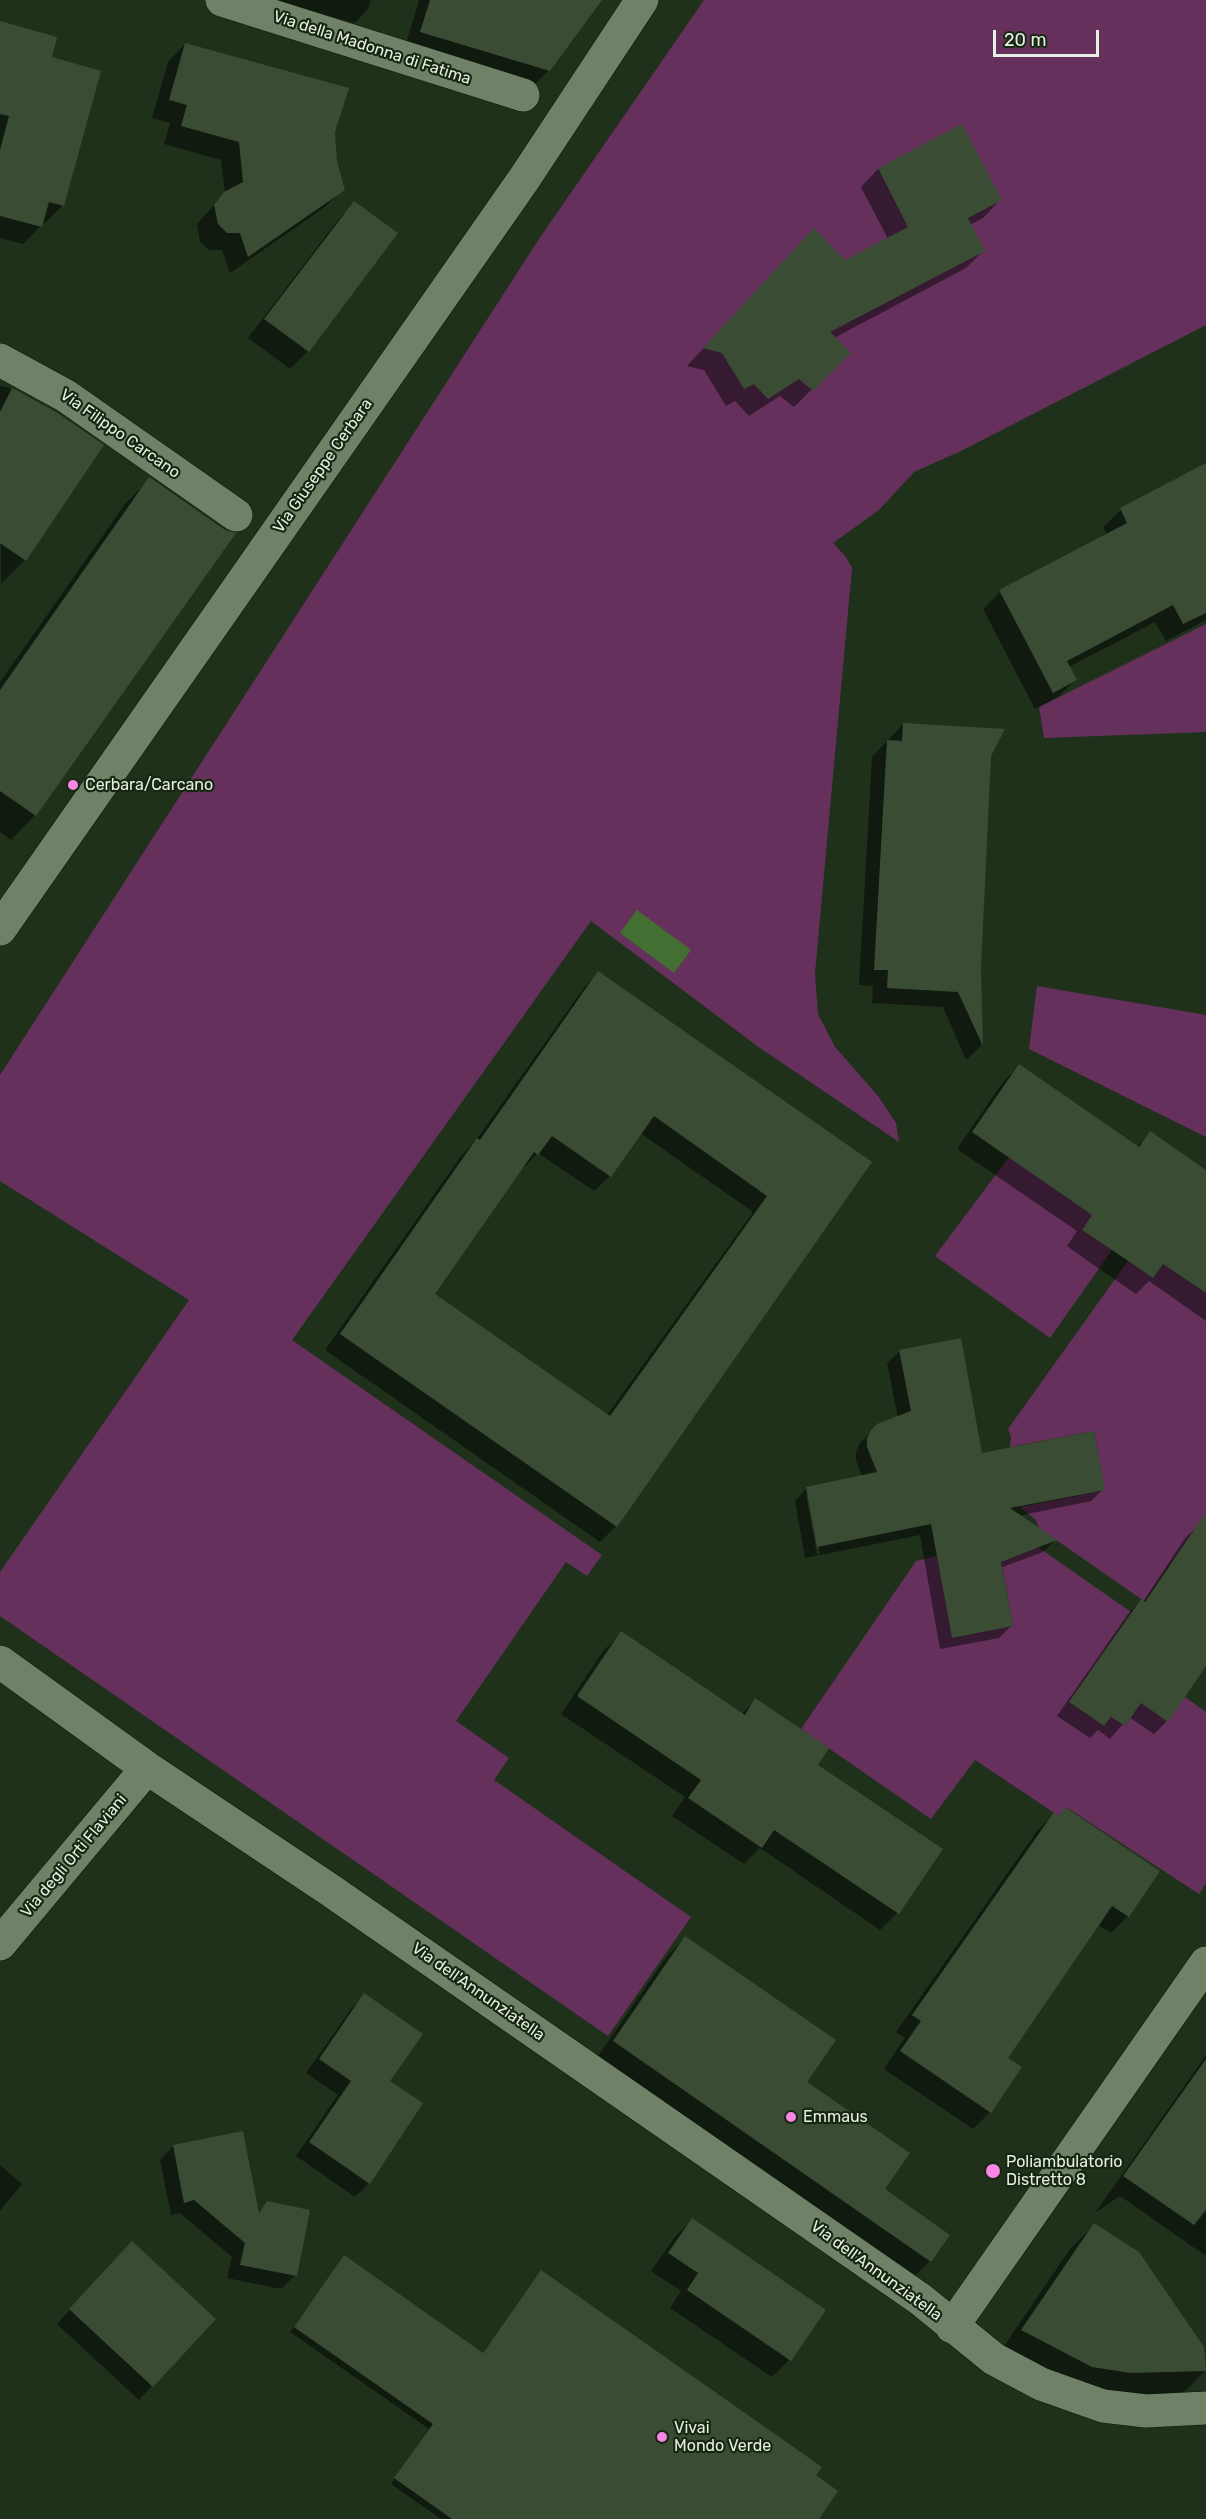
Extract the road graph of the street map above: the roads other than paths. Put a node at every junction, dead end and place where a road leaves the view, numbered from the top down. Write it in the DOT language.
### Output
graph roads {
  1 [pos="222,0"];
  2 [pos="642,0"];
  3 [pos="523,95"];
  4 [pos="0,360"];
  5 [pos="236,515"];
  6 [pos="0,929"];
  7 [pos="0,1662"];
  8 [pos="147,1768"];
  9 [pos="0,1944"];
  10 [pos="1206,1964"];
  11 [pos="952,2327"];
  12 [pos="1206,2408"];
  1 -- 3 [label="street, Via della Madonna di Fatima"];
  2 -- 6 [label="street, Via Giuseppe Cerbara"];
  4 -- 5 [label="street, Via Filippo Carcano"];
  7 -- 8 [label="street, Via dell'Annunziatella"];
  8 -- 9 [label="street, Via degli Orti Flaviani"];
  8 -- 11 [label="street, Via dell'Annunziatella"];
  10 -- 11 [label="street"];
  11 -- 12 [label="street, Via dell'Annunziatella"];
}
